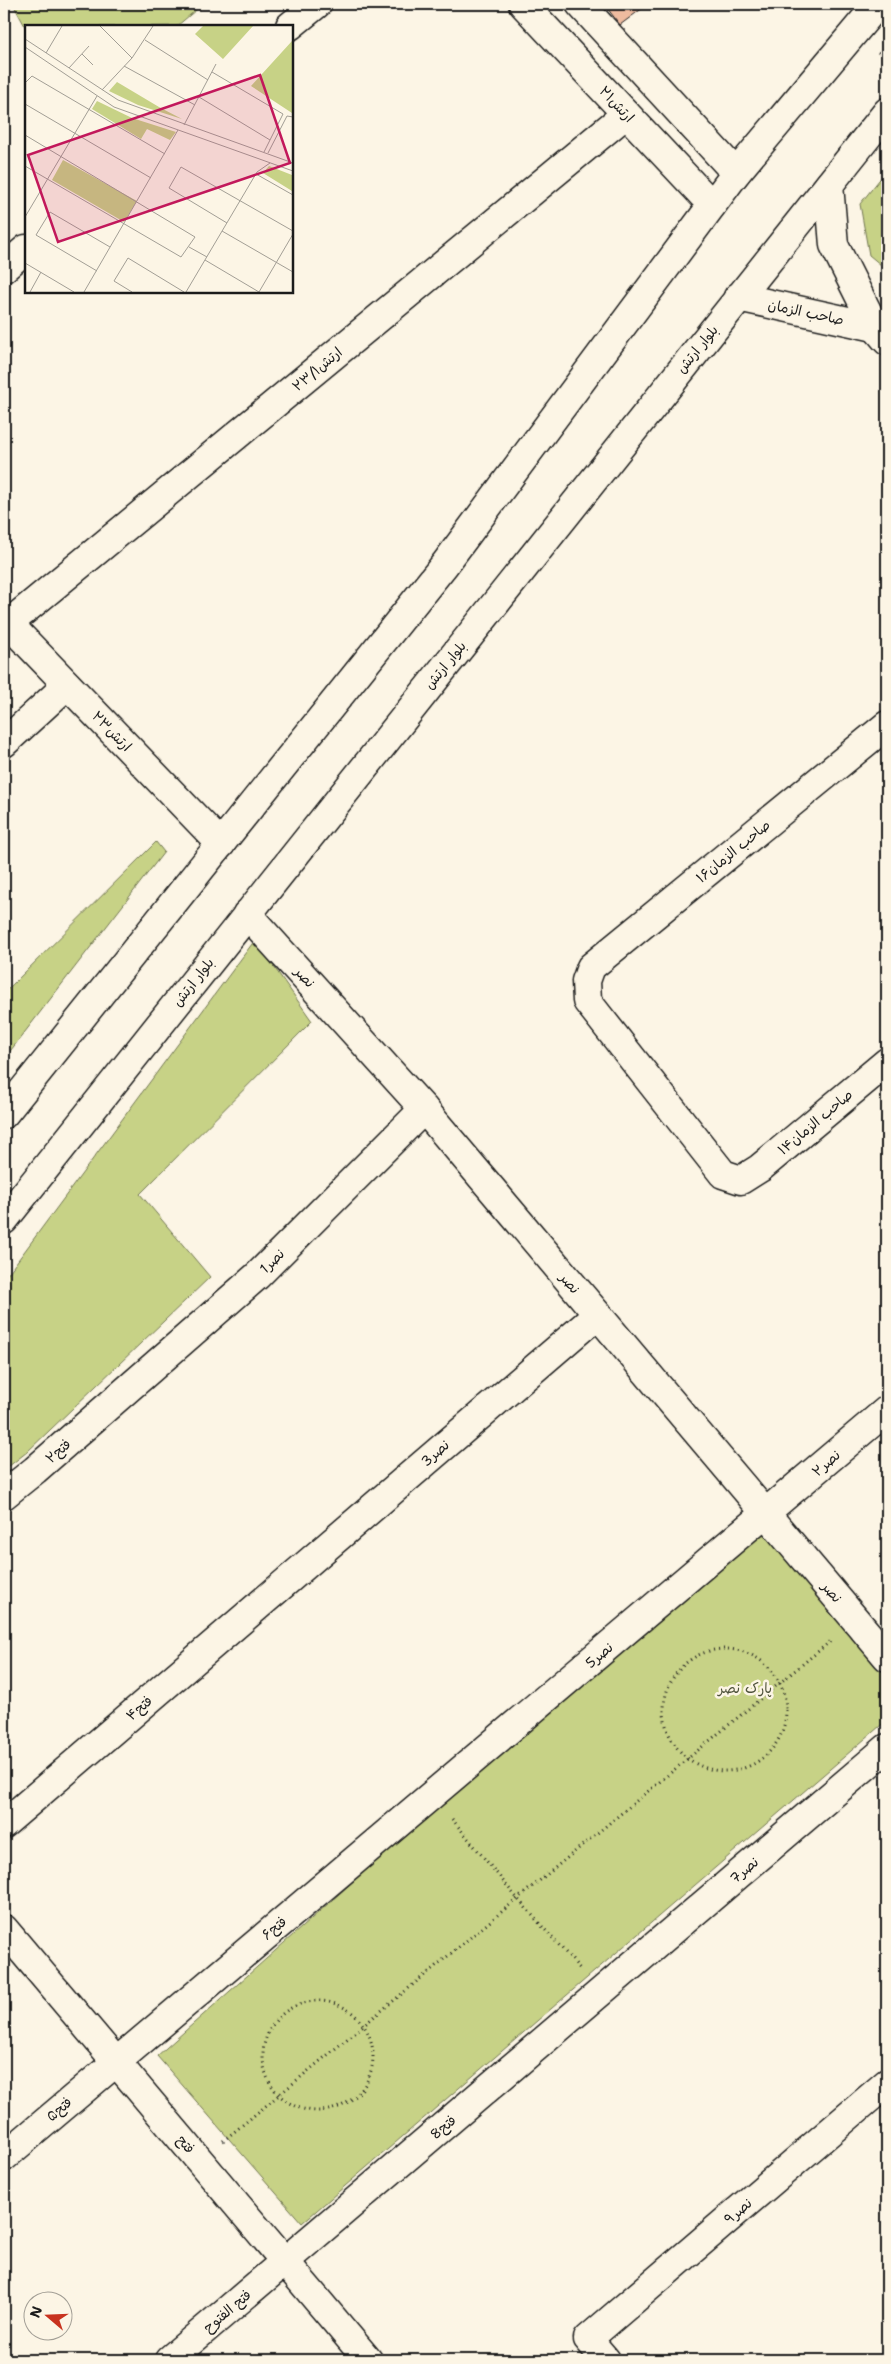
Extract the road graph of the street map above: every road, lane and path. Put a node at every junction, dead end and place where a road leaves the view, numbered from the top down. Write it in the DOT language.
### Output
graph roads {
  1 [pos="317,4"];
  2 [pos="523,4"];
  3 [pos="580,4"];
  4 [pos="878,4"];
  5 [pos="291,25"];
  6 [pos="887,112"];
  7 [pos="626,114"];
  8 [pos="736,173"];
  9 [pos="829,184"];
  10 [pos="712,206"];
  11 [pos="25,250"];
  12 [pos="4,268"];
  13 [pos="738,298"];
  14 [pos="881,334"];
  15 [pos="6,622"];
  16 [pos="67,685"];
  17 [pos="887,725"];
  18 [pos="4,743"];
  19 [pos="221,844"];
  20 [pos="247,914"];
  21 [pos="887,1062"];
  22 [pos="424,1109"];
  23 [pos="4,1114"];
  24 [pos="741,1180"];
  25 [pos="4,1220"];
  26 [pos="597,1315"];
  27 [pos="111,1405"];
  28 [pos="887,1410"];
  29 [pos="4,1496"];
  30 [pos="765,1515"];
  31 [pos="274,1592"];
  32 [pos="856,1620"];
  33 [pos="887,1657"];
  34 [pos="781,1683"];
  35 [pos="887,1748"];
  36 [pos="688,1759"];
  37 [pos="432,1795"];
  38 [pos="4,1824"];
  39 [pos="517,1898"];
  40 [pos="4,1929"];
  41 [pos="601,1992"];
  42 [pos="364,2024"];
  43 [pos="115,2061"];
  44 [pos="887,2083"];
  45 [pos="277,2096"];
  46 [pos="4,2157"];
  47 [pos="199,2160"];
  48 [pos="285,2262"];
  49 [pos="169,2360"];
  50 [pos="368,2360"];
  51 [pos="606,2360"];
  1 -- 5 [label="street"];
  2 -- 7 [label="street, ارتش۲۱"];
  3 -- 8 [label="street"];
  4 -- 8 [label="street"];
  6 -- 9 [label="street, بلوار ارتش"];
  7 -- 10 [label="street, ارتش۲۱"];
  7 -- 15 [label="street, ۲۳/۱ارتش"];
  8 -- 10 [label="street"];
  9 -- 13 [label="street, بلوار ارتش"];
  9 -- 14 [label="street, صاحب الزمان"];
  10 -- 19 [label="street"];
  11 -- 12 [label="street"];
  13 -- 14 [label="street, صاحب الزمان"];
  13 -- 20 [label="street, بلوار ارتش"];
  15 -- 16 [label="street, ارتش۲۳"];
  16 -- 18 [label="street"];
  16 -- 19 [label="street, ارتش۲۳"];
  17 -- 24 [label="street, صاحب الزمان۱۶"];
  19 -- 23 [label="street"];
  20 -- 22 [label="street, نصر"];
  20 -- 25 [label="street, بلوار ارتش"];
  21 -- 24 [label="street, صاحب الزمان۱۴"];
  22 -- 26 [label="street, نصر"];
  22 -- 27 [label="street, 1نصر"];
  26 -- 30 [label="street, نصر"];
  26 -- 31 [label="street, 3نصر"];
  27 -- 29 [label="street, ۲فتح"];
  28 -- 30 [label="street, نصر۲"];
  30 -- 32 [label="street, نصر"];
  30 -- 37 [label="street, 5نصر"];
  31 -- 38 [label="street, فتح۴"];
  32 -- 33 [label="street, نصر"];
  32 -- 34 [label="path"];
  34 -- 36 [label="path"];
  34 -- 36 [label="path"];
  34 -- 36 [label="path"];
  35 -- 41 [label="street, 7نصر"];
  36 -- 39 [label="path"];
  37 -- 39 [label="path"];
  37 -- 43 [label="street, ۶فتح"];
  39 -- 41 [label="path"];
  39 -- 42 [label="path"];
  40 -- 43 [label="street, فتح"];
  41 -- 48 [label="street, 8فتح"];
  42 -- 45 [label="path"];
  42 -- 45 [label="path"];
  42 -- 45 [label="path"];
  43 -- 46 [label="street, ۵فتح"];
  43 -- 47 [label="street, فتح"];
  44 -- 51 [label="street, ۹نصر"];
  45 -- 47 [label="path"];
  47 -- 48 [label="street, فتح"];
  48 -- 49 [label="street, فتح الفتوح"];
  48 -- 50 [label="street, فتح"];
}
